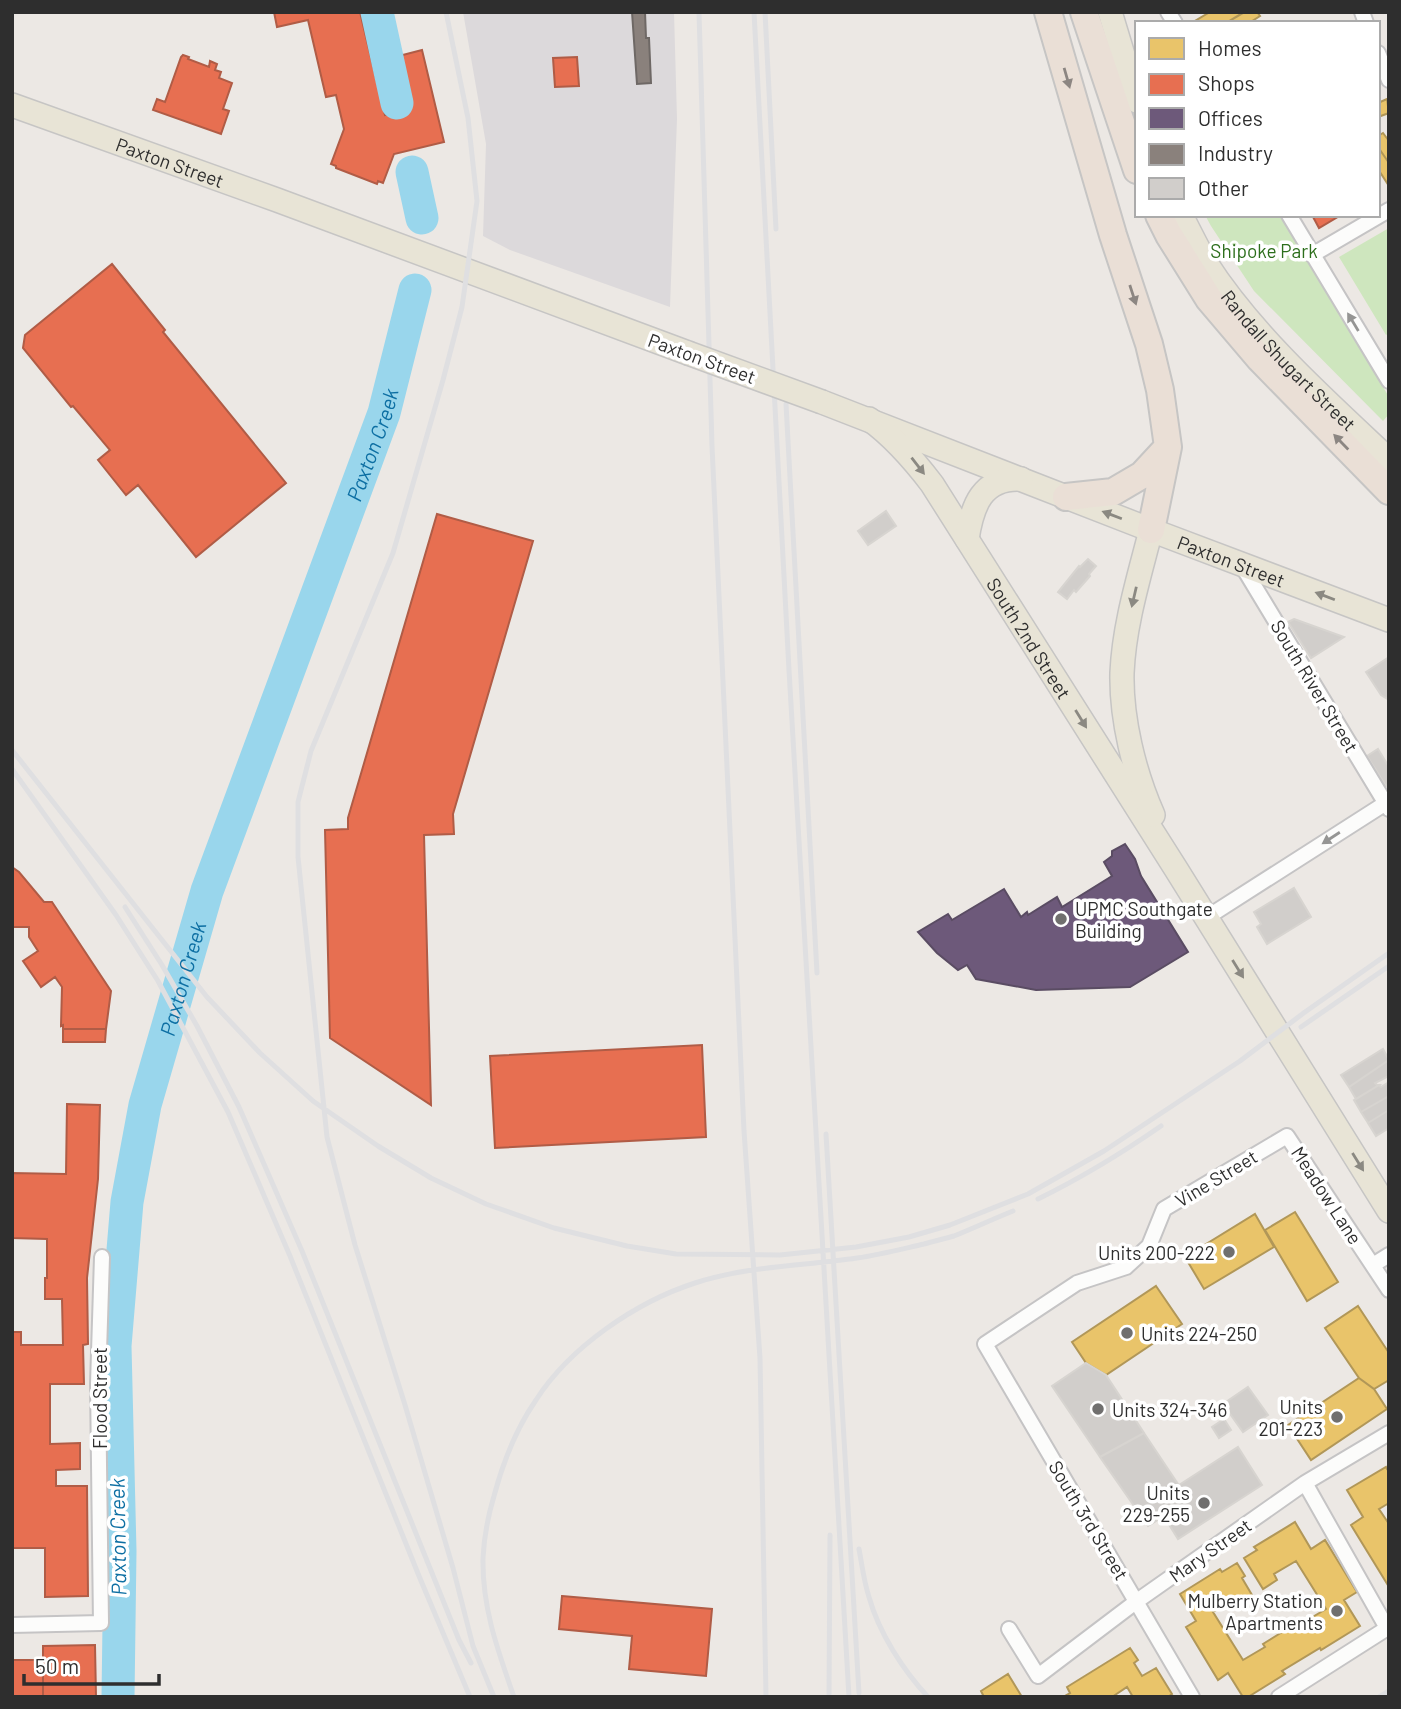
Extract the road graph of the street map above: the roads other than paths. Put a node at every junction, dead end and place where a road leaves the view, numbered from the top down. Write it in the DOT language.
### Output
graph roads {
  1 [pos="1048,12"];
  2 [pos="1084,12"];
  3 [pos="1110,12"];
  4 [pos="1380,58"];
  5 [pos="1389,80"];
  6 [pos="1135,94"];
  7 [pos="12,105"];
  8 [pos="1135,164"];
  9 [pos="1160,217"];
  10 [pos="1182,217"];
  11 [pos="1290,217"];
  12 [pos="1377,217"];
  13 [pos="1312,255"];
  14 [pos="1389,380"];
  15 [pos="869,419"];
  16 [pos="1168,447"];
  17 [pos="1389,460"];
  18 [pos="1021,479"];
  19 [pos="1389,491"];
  20 [pos="1066,497"];
  21 [pos="1151,530"];
  22 [pos="967,539"];
  23 [pos="1241,564"];
  24 [pos="1389,620"];
  25 [pos="1388,804"];
  26 [pos="1176,869"];
  27 [pos="1206,918"];
  28 [pos="1287,1136"];
  29 [pos="1389,1211"];
  30 [pos="1389,1255"];
  31 [pos="102,1257"];
  32 [pos="1373,1265"];
  33 [pos="1389,1290"];
  34 [pos="985,1344"];
  35 [pos="1389,1433"];
  36 [pos="1305,1483"];
  37 [pos="1137,1601"];
  38 [pos="12,1625"];
  39 [pos="1388,1628"];
  40 [pos="1009,1629"];
  41 [pos="1192,1697"];
  42 [pos="1279,1697"];
  1 -- 16 [label="highway, one-way"];
  2 -- 8 [label="highway"];
  3 -- 6 [label="main road"];
  4 -- 5 [label="street"];
  7 -- 15 [label="main road, Paxton Street, bridge"];
  19 -- 9 [label="highway, one-way"];
  10 -- 17 [label="main road, Randall Shugart Street"];
  11 -- 13 [label="street"];
  12 -- 13 [label="street"];
  14 -- 13 [label="street, one-way"];
  15 -- 18 [label="main road, Paxton Street"];
  15 -- 22 [label="main road, South 2nd Street, one-way"];
  16 -- 20 [label="highway"];
  16 -- 21 [label="highway"];
  18 -- 20 [label="main road, Paxton Street"];
  18 -- 22 [label="main road"];
  21 -- 20 [label="main road, Paxton Street, one-way"];
  21 -- 23 [label="main road, Paxton Street"];
  21 -- 26 [label="main road, South 2nd Street, one-way"];
  22 -- 26 [label="main road, South 2nd Street, one-way"];
  24 -- 23 [label="main road, Paxton Street, one-way"];
  23 -- 25 [label="street, South River Street"];
  25 -- 27 [label="street, one-way"];
  26 -- 27 [label="main road, South 2nd Street"];
  27 -- 29 [label="main road, South 2nd Street, one-way"];
  28 -- 32 [label="street, Meadow Lane"];
  28 -- 34 [label="street, Vine Street"];
  30 -- 32 [label="street"];
  31 -- 38 [label="street, Flood Street"];
  32 -- 33 [label="street, Meadow Lane"];
  34 -- 37 [label="street, South 3rd Street"];
  35 -- 36 [label="street, Mary Street"];
  36 -- 37 [label="street, Mary Street"];
  36 -- 39 [label="street"];
  37 -- 40 [label="street, Mary Street"];
  37 -- 41 [label="street, South 3rd Street"];
  39 -- 42 [label="street"];
}
